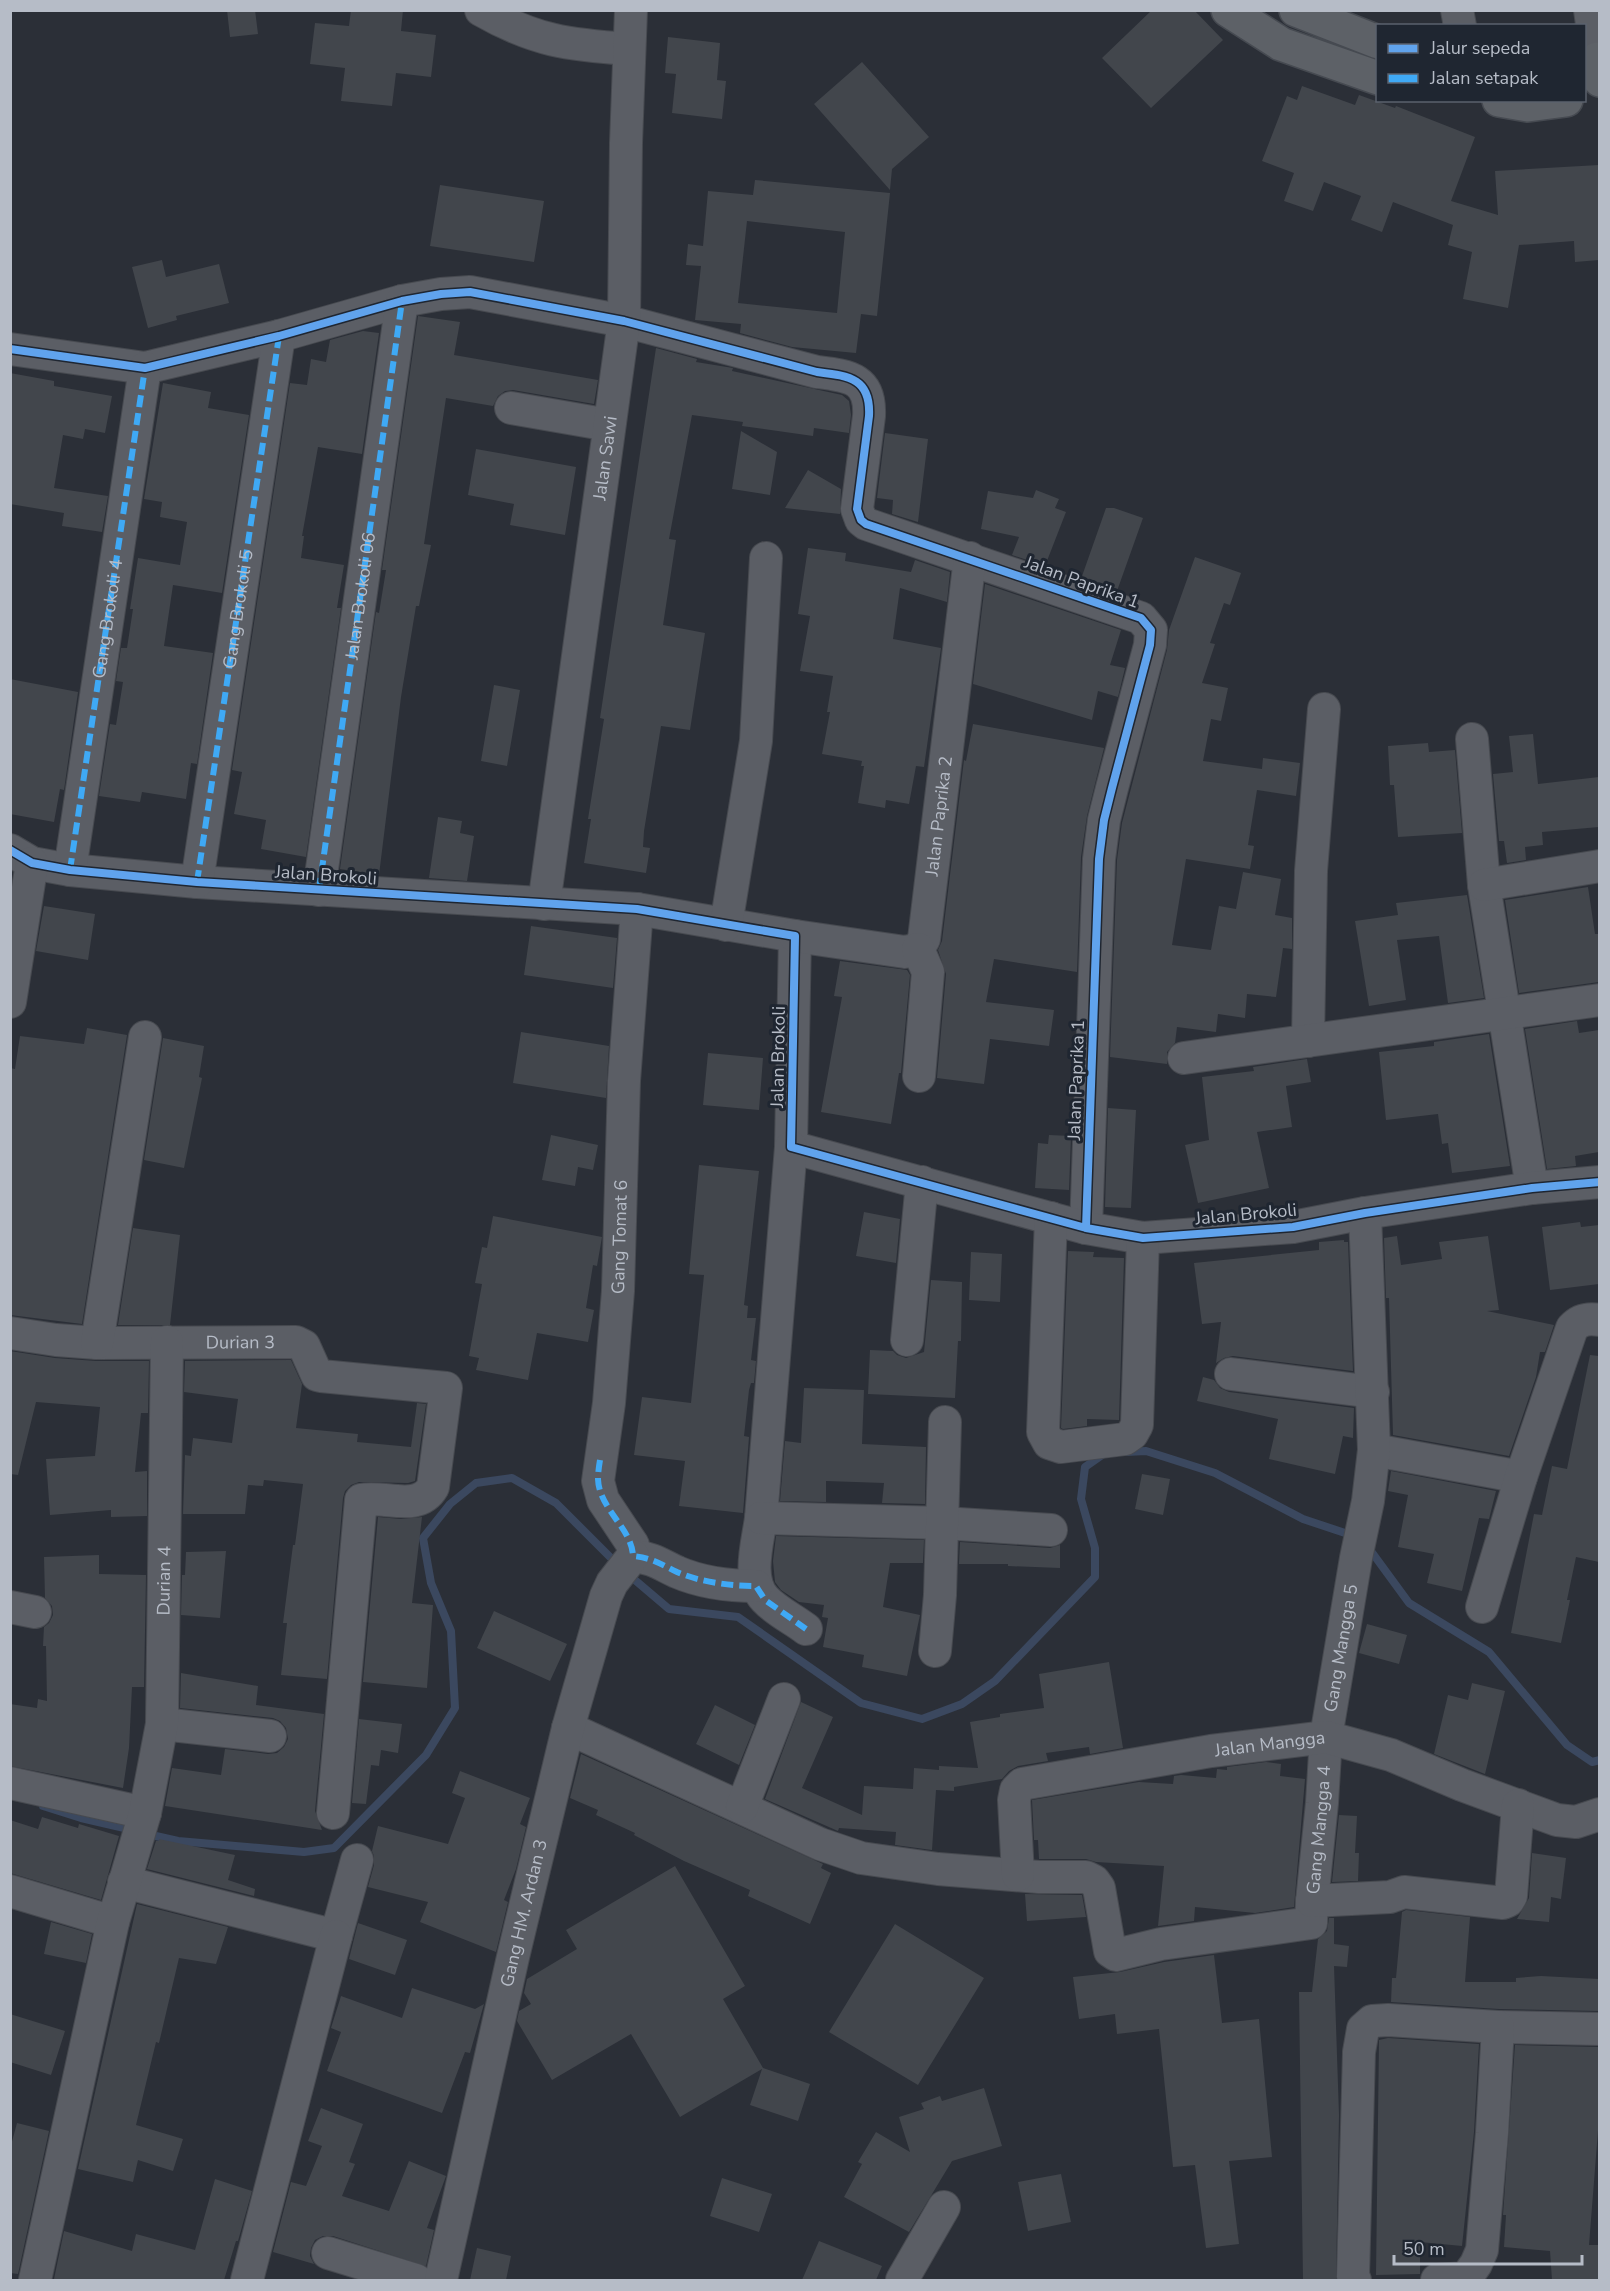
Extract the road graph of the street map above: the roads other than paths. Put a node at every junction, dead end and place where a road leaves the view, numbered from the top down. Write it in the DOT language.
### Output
graph roads {
  1 [pos="481,10"];
  2 [pos="1228,10"];
  3 [pos="1296,10"];
  4 [pos="1590,10"];
  5 [pos="631,27"];
  6 [pos="1376,42"];
  7 [pos="1595,64"];
  8 [pos="1376,78"];
  9 [pos="1511,102"];
  10 [pos="1551,102"];
  11 [pos="402,301"];
  12 [pos="624,321"];
  13 [pos="279,336"];
  14 [pos="10,349"];
  15 [pos="145,368"];
  16 [pos="511,408"];
  17 [pos="609,425"];
  18 [pos="766,558"];
  19 [pos="970,558"];
  20 [pos="1324,709"];
  21 [pos="1472,740"];
  22 [pos="21,856"];
  23 [pos="1599,866"];
  24 [pos="70,870"];
  25 [pos="197,882"];
  26 [pos="1484,885"];
  27 [pos="319,890"];
  28 [pos="544,904"];
  29 [pos="637,909"];
  30 [pos="726,925"];
  31 [pos="795,936"];
  32 [pos="918,949"];
  33 [pos="1599,1000"];
  34 [pos="10,1002"];
  35 [pos="1505,1012"];
  36 [pos="145,1037"];
  37 [pos="1308,1041"];
  38 [pos="1184,1058"];
  39 [pos="919,1076"];
  40 [pos="791,1147"];
  41 [pos="921,1182"];
  42 [pos="1599,1182"];
  43 [pos="1532,1188"];
  44 [pos="1365,1213"];
  45 [pos="1051,1218"];
  46 [pos="1086,1228"];
  47 [pos="1143,1238"];
  48 [pos="1599,1320"];
  49 [pos="10,1334"];
  50 [pos="907,1340"];
  51 [pos="167,1342"];
  52 [pos="98,1343"];
  53 [pos="1231,1374"];
  54 [pos="1373,1392"];
  55 [pos="945,1422"];
  56 [pos="1374,1450"];
  57 [pos="1521,1477"];
  58 [pos="761,1518"];
  59 [pos="943,1523"];
  60 [pos="1051,1530"];
  61 [pos="627,1564"];
  62 [pos="756,1586"];
  63 [pos="1482,1607"];
  64 [pos="806,1629"];
  65 [pos="935,1650"];
  66 [pos="784,1700"];
  67 [pos="162,1724"];
  68 [pos="568,1728"];
  69 [pos="270,1736"];
  70 [pos="1326,1737"];
  71 [pos="10,1783"];
  72 [pos="1518,1805"];
  73 [pos="742,1807"];
  74 [pos="333,1813"];
  75 [pos="1599,1814"];
  76 [pos="141,1823"];
  77 [pos="357,1860"];
  78 [pos="1018,1875"];
  79 [pos="124,1882"];
  80 [pos="10,1891"];
  81 [pos="1312,1912"];
  82 [pos="113,1922"];
  83 [pos="336,1936"];
  84 [pos="1498,2027"];
  85 [pos="1599,2029"];
  86 [pos="944,2207"];
  87 [pos="327,2253"];
  88 [pos="35,2280"];
  89 [pos="247,2280"];
  90 [pos="416,2280"];
  91 [pos="441,2280"];
  92 [pos="902,2280"];
  93 [pos="1355,2280"];
  94 [pos="1456,2280"];
  1 -- 5 [label="street"];
  2 -- 8 [label="main road"];
  3 -- 6 [label="main road"];
  4 -- 7 [label="street"];
  5 -- 12 [label="street, Jalan Sawi"];
  9 -- 10 [label="main road"];
  11 -- 12 [label="street"];
  11 -- 13 [label="street"];
  11 -- 27 [label="street, Jalan Brokoli 06"];
  12 -- 17 [label="street, Jalan Sawi"];
  12 -- 19 [label="street, Jalan Paprika 1"];
  13 -- 15 [label="street"];
  13 -- 25 [label="street, Gang Brokoli 5"];
  14 -- 15 [label="street"];
  15 -- 24 [label="street, Gang Brokoli 4"];
  16 -- 17 [label="street"];
  17 -- 28 [label="street, Jalan Sawi"];
  18 -- 30 [label="street"];
  19 -- 32 [label="street, Jalan Paprika 2"];
  19 -- 46 [label="street, Jalan Paprika 1"];
  20 -- 37 [label="street"];
  21 -- 26 [label="street"];
  22 -- 24 [label="street, Jalan Brokoli"];
  22 -- 34 [label="street"];
  23 -- 26 [label="street"];
  24 -- 25 [label="street, Jalan Brokoli"];
  25 -- 27 [label="street, Jalan Brokoli"];
  26 -- 35 [label="street"];
  27 -- 28 [label="street, Jalan Brokoli"];
  28 -- 29 [label="street, Jalan Brokoli"];
  29 -- 30 [label="street, Jalan Brokoli"];
  29 -- 61 [label="street, Gang Tomat 6"];
  30 -- 31 [label="street, Jalan Brokoli"];
  31 -- 32 [label="street"];
  31 -- 40 [label="street, Jalan Brokoli"];
  32 -- 39 [label="street"];
  33 -- 35 [label="street"];
  35 -- 37 [label="street"];
  35 -- 43 [label="street"];
  36 -- 52 [label="street"];
  37 -- 38 [label="street"];
  40 -- 41 [label="street, Jalan Brokoli"];
  40 -- 58 [label="street"];
  41 -- 45 [label="street, Jalan Brokoli"];
  41 -- 50 [label="street"];
  42 -- 43 [label="street, Jalan Brokoli"];
  43 -- 44 [label="street, Jalan Brokoli"];
  44 -- 47 [label="street, Jalan Brokoli"];
  44 -- 54 [label="street, Gang Mangga 5"];
  45 -- 46 [label="street, Jalan Brokoli"];
  45 -- 47 [label="street"];
  46 -- 47 [label="street, Jalan Brokoli"];
  48 -- 57 [label="street"];
  49 -- 52 [label="street, Durian 3"];
  51 -- 52 [label="street, Durian 3"];
  51 -- 67 [label="street, Durian 4"];
  51 -- 74 [label="street, Durian 3"];
  53 -- 54 [label="street"];
  54 -- 56 [label="street, Gang Mangga 5"];
  55 -- 59 [label="street"];
  56 -- 57 [label="street"];
  56 -- 70 [label="street, Gang Mangga 5"];
  57 -- 63 [label="street"];
  58 -- 59 [label="street"];
  58 -- 62 [label="street"];
  59 -- 60 [label="street"];
  59 -- 65 [label="street"];
  61 -- 62 [label="street"];
  61 -- 68 [label="street, Gang HM. Ardan 3"];
  62 -- 64 [label="street"];
  66 -- 73 [label="street"];
  67 -- 69 [label="street"];
  67 -- 76 [label="street, Durian 4"];
  68 -- 73 [label="street"];
  68 -- 91 [label="street, Gang HM. Ardan 3"];
  70 -- 72 [label="street, Jalan Mangga"];
  70 -- 78 [label="street, Jalan Mangga"];
  70 -- 81 [label="street, Gang Mangga 4"];
  71 -- 76 [label="street"];
  72 -- 75 [label="street, Jalan Mangga"];
  72 -- 81 [label="street"];
  73 -- 78 [label="street"];
  76 -- 79 [label="street, Durian 4"];
  77 -- 83 [label="street"];
  78 -- 81 [label="street"];
  79 -- 82 [label="street, Durian 4"];
  79 -- 83 [label="street"];
  80 -- 82 [label="street"];
  82 -- 88 [label="street, Durian 4"];
  83 -- 89 [label="street"];
  84 -- 85 [label="street"];
  84 -- 93 [label="street"];
  84 -- 94 [label="street"];
  86 -- 92 [label="street"];
  87 -- 90 [label="street"];
}
